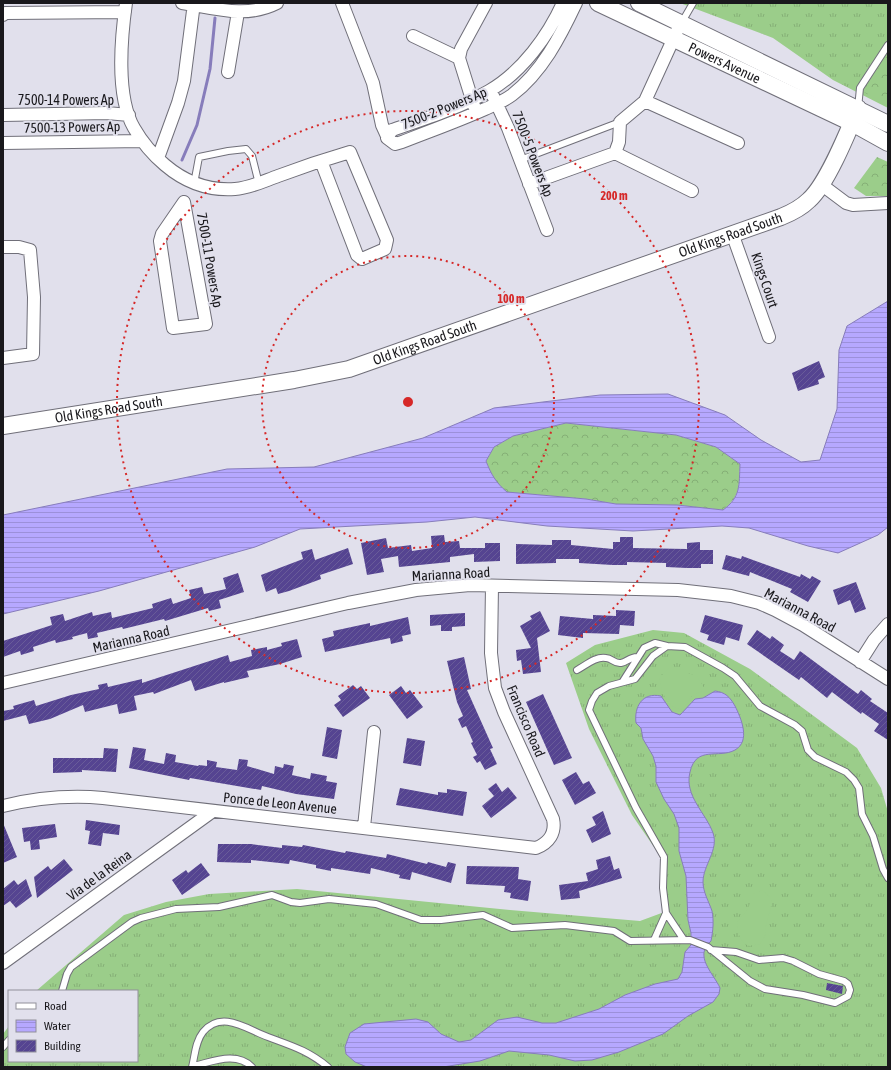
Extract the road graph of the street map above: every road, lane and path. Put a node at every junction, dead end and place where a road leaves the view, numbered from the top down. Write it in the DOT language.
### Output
graph roads {
  1 [pos="277,3"];
  2 [pos="342,3"];
  3 [pos="486,3"];
  4 [pos="563,3"];
  5 [pos="576,3"];
  6 [pos="598,3"];
  7 [pos="639,3"];
  8 [pos="693,3"];
  9 [pos="190,4"];
  10 [pos="64,7"];
  11 [pos="34,8"];
  12 [pos="126,8"];
  13 [pos="238,12"];
  14 [pos="3,15"];
  15 [pos="681,23"];
  16 [pos="413,36"];
  17 [pos="674,39"];
  18 [pos="888,45"];
  19 [pos="459,58"];
  20 [pos="228,72"];
  21 [pos="490,90"];
  22 [pos="472,99"];
  23 [pos="645,101"];
  24 [pos="496,103"];
  25 [pos="477,112"];
  26 [pos="3,115"];
  27 [pos="129,115"];
  28 [pos="855,115"];
  29 [pos="620,122"];
  30 [pos="888,124"];
  31 [pos="387,136"];
  32 [pos="142,141"];
  33 [pos="3,143"];
  34 [pos="888,143"];
  35 [pos="738,144"];
  36 [pos="615,153"];
  37 [pos="158,158"];
  38 [pos="520,160"];
  39 [pos="321,161"];
  40 [pos="183,179"];
  41 [pos="194,184"];
  42 [pos="259,184"];
  43 [pos="529,184"];
  44 [pos="822,185"];
  45 [pos="692,191"];
  46 [pos="184,202"];
  47 [pos="888,203"];
  48 [pos="546,230"];
  49 [pos="732,233"];
  50 [pos="3,247"];
  51 [pos="769,337"];
  52 [pos="3,358"];
  53 [pos="3,426"];
  54 [pos="492,586"];
  55 [pos="888,624"];
  56 [pos="667,646"];
  57 [pos="638,657"];
  58 [pos="860,662"];
  59 [pos="577,670"];
  60 [pos="888,679"];
  61 [pos="623,681"];
  62 [pos="3,683"];
  63 [pos="374,732"];
  64 [pos="3,806"];
  65 [pos="213,811"];
  66 [pos="364,827"];
  67 [pos="551,839"];
  68 [pos="888,878"];
  69 [pos="666,913"];
  70 [pos="654,940"];
  71 [pos="687,940"];
  72 [pos="709,948"];
  73 [pos="3,963"];
  74 [pos="62,990"];
  75 [pos="192,1067"];
  76 [pos="252,1067"];
  77 [pos="328,1067"];
  1 -- 13 [label="street"];
  2 -- 31 [label="street"];
  3 -- 19 [label="street"];
  4 -- 21 [label="street, 7500-2 Powers Ap"];
  5 -- 24 [label="street, 7500-2 Powers Ap"];
  6 -- 17 [label="street, Powers Avenue"];
  7 -- 15 [label="street, Powers Avenue"];
  8 -- 15 [label="lane"];
  9 -- 13 [label="street"];
  9 -- 37 [label="street"];
  10 -- 11 [label="street"];
  10 -- 12 [label="street"];
  11 -- 14 [label="street"];
  12 -- 27 [label="street"];
  13 -- 20 [label="street"];
  15 -- 17 [label="street"];
  15 -- 28 [label="street, Powers Avenue"];
  16 -- 19 [label="street"];
  17 -- 23 [label="street"];
  17 -- 28 [label="street, Powers Avenue"];
  18 -- 28 [label="lane"];
  19 -- 22 [label="street"];
  21 -- 22 [label="street, 7500-2 Powers Ap"];
  21 -- 24 [label="street, 7500-5 Powers Ap"];
  22 -- 25 [label="street"];
  22 -- 31 [label="street, 7500-2 Powers Ap"];
  23 -- 29 [label="street"];
  23 -- 35 [label="street"];
  24 -- 25 [label="street, 7500-2 Powers Ap"];
  24 -- 38 [label="street, 7500-5 Powers Ap"];
  25 -- 31 [label="street, 7500-2 Powers Ap"];
  26 -- 27 [label="street, 7500-14 Powers Ap"];
  27 -- 32 [label="street"];
  28 -- 30 [label="street"];
  28 -- 34 [label="street"];
  28 -- 44 [label="street, Old Kings Road South"];
  29 -- 36 [label="street"];
  29 -- 38 [label="lane"];
  32 -- 33 [label="street, 7500-13 Powers Ap"];
  32 -- 37 [label="street"];
  36 -- 43 [label="street"];
  36 -- 45 [label="street"];
  37 -- 40 [label="street"];
  38 -- 43 [label="street, 7500-5 Powers Ap"];
  39 -- 39 [label="street"];
  39 -- 42 [label="street"];
  40 -- 41 [label="street"];
  40 -- 46 [label="street, 7500-11 Powers Ap"];
  41 -- 42 [label="street"];
  41 -- 42 [label="lane"];
  43 -- 48 [label="street, 7500-5 Powers Ap"];
  44 -- 47 [label="street"];
  44 -- 49 [label="street, Old Kings Road South"];
  46 -- 46 [label="street, 7500-11 Powers Ap"];
  49 -- 51 [label="street, Kings Court"];
  49 -- 53 [label="street, Old Kings Road South"];
  50 -- 52 [label="street"];
  54 -- 58 [label="street, Marianna Road"];
  54 -- 62 [label="street, Marianna Road"];
  54 -- 67 [label="street, Francisco Road"];
  55 -- 58 [label="street"];
  56 -- 57 [label="lane"];
  56 -- 61 [label="lane"];
  56 -- 68 [label="lane"];
  57 -- 59 [label="lane"];
  57 -- 61 [label="lane"];
  58 -- 60 [label="street, Marianna Road"];
  61 -- 69 [label="lane"];
  63 -- 66 [label="street"];
  64 -- 65 [label="street, Ponce de Leon Avenue"];
  65 -- 66 [label="street, Ponce de Leon Avenue"];
  65 -- 73 [label="street, Via de la Reina"];
  66 -- 67 [label="street, Ponce de Leon Avenue"];
  69 -- 70 [label="lane"];
  69 -- 71 [label="lane"];
  70 -- 71 [label="lane"];
  70 -- 74 [label="lane"];
  71 -- 72 [label="lane"];
  72 -- 72 [label="lane"];
  75 -- 76 [label="lane"];
  75 -- 77 [label="lane"];
}
